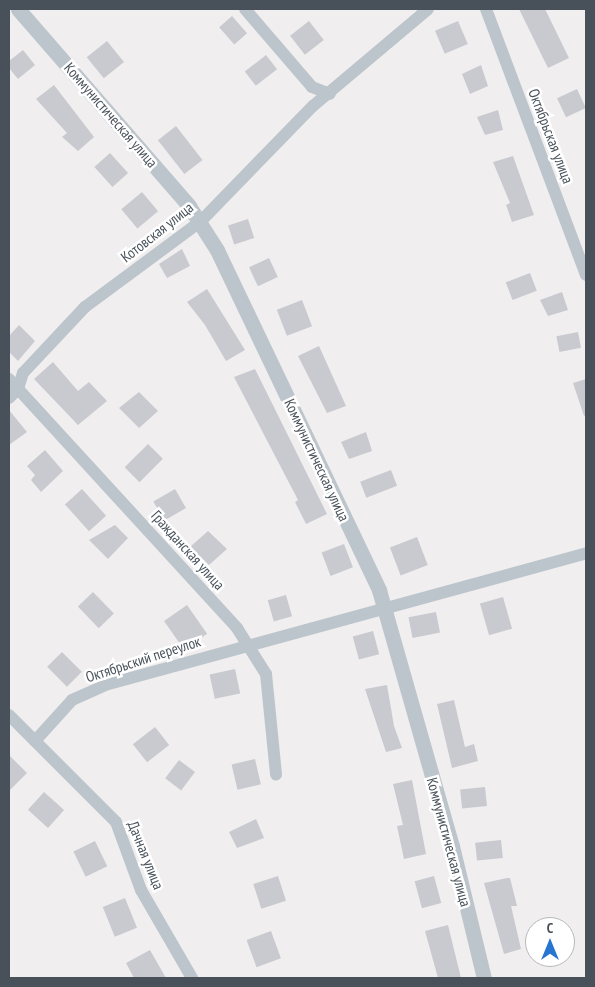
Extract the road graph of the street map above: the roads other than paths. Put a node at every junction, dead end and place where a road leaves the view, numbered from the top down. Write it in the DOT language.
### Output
graph roads {
  1 [pos="18,9"];
  2 [pos="245,9"];
  3 [pos="428,9"];
  4 [pos="486,9"];
  5 [pos="330,94"];
  6 [pos="200,222"];
  7 [pos="586,275"];
  8 [pos="9,379"];
  9 [pos="18,389"];
  10 [pos="9,398"];
  11 [pos="586,554"];
  12 [pos="385,610"];
  13 [pos="249,648"];
  14 [pos="9,715"];
  15 [pos="35,741"];
  16 [pos="276,775"];
  17 [pos="192,978"];
  18 [pos="484,978"];
  1 -- 6 [label="street, Коммунистическая улица"];
  2 -- 5 [label="street"];
  3 -- 5 [label="street, Котовская улица"];
  4 -- 7 [label="street, Октябрьская улица"];
  5 -- 6 [label="street, Котовская улица"];
  6 -- 9 [label="street, Котовская улица"];
  6 -- 12 [label="street, Коммунистическая улица"];
  8 -- 9 [label="street, Гражданская улица"];
  9 -- 10 [label="street, Котовская улица"];
  9 -- 13 [label="street, Гражданская улица"];
  11 -- 12 [label="street"];
  12 -- 13 [label="street, Октябрьский переулок"];
  12 -- 18 [label="street, Коммунистическая улица"];
  13 -- 15 [label="street, Октябрьский переулок"];
  13 -- 16 [label="street, Гражданская улица"];
  14 -- 15 [label="street, Дачная улица"];
  15 -- 17 [label="street, Дачная улица"];
}
